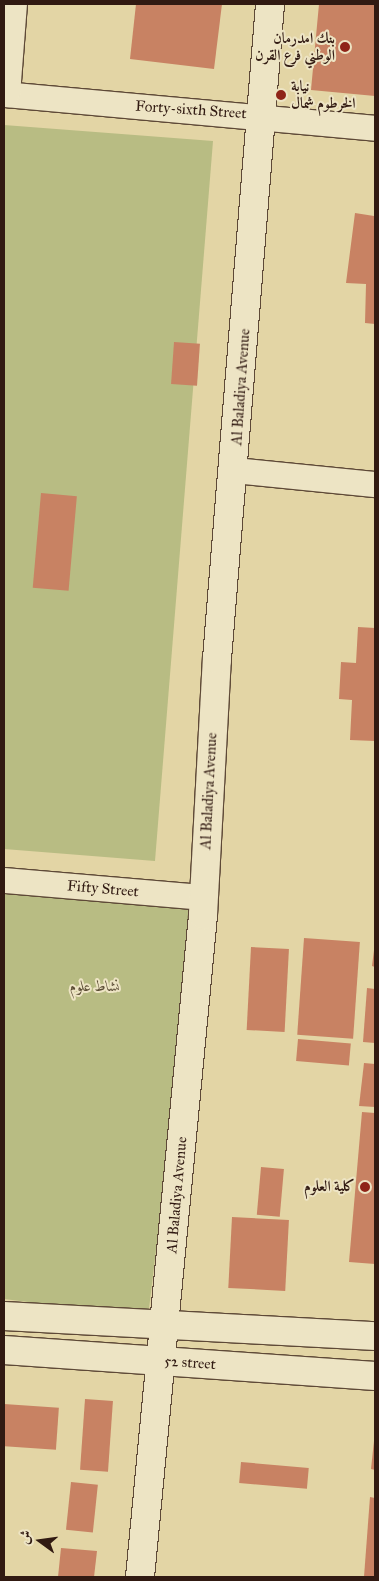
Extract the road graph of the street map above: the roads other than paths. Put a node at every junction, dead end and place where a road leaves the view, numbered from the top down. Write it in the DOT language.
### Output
graph roads {
  1 [pos="14,4"];
  2 [pos="270,4"];
  3 [pos="6,94"];
  4 [pos="259,115"];
  5 [pos="375,128"];
  6 [pos="234,470"];
  7 [pos="375,484"];
  8 [pos="4,880"];
  9 [pos="203,897"];
  10 [pos="4,1316"];
  11 [pos="164,1323"];
  12 [pos="375,1336"];
  13 [pos="4,1350"];
  14 [pos="162,1361"];
  15 [pos="375,1376"];
  16 [pos="140,1577"];
  1 -- 3 [label="street"];
  2 -- 4 [label="street, Al Baladiya Avenue"];
  3 -- 4 [label="street, Forty-sixth Street"];
  4 -- 5 [label="street, Forty-sixth Street"];
  4 -- 6 [label="street, Al Baladiya Avenue"];
  6 -- 7 [label="street"];
  6 -- 9 [label="street, Al Baladiya Avenue"];
  8 -- 9 [label="street, Fifty Street"];
  9 -- 11 [label="street, Al Baladiya Avenue"];
  10 -- 11 [label="street"];
  11 -- 12 [label="street"];
  11 -- 14 [label="street, Al Baladiya Avenue"];
  13 -- 14 [label="street, 52 street"];
  14 -- 15 [label="street, 52 street"];
  14 -- 16 [label="street, Al Baladiya Avenue"];
}
